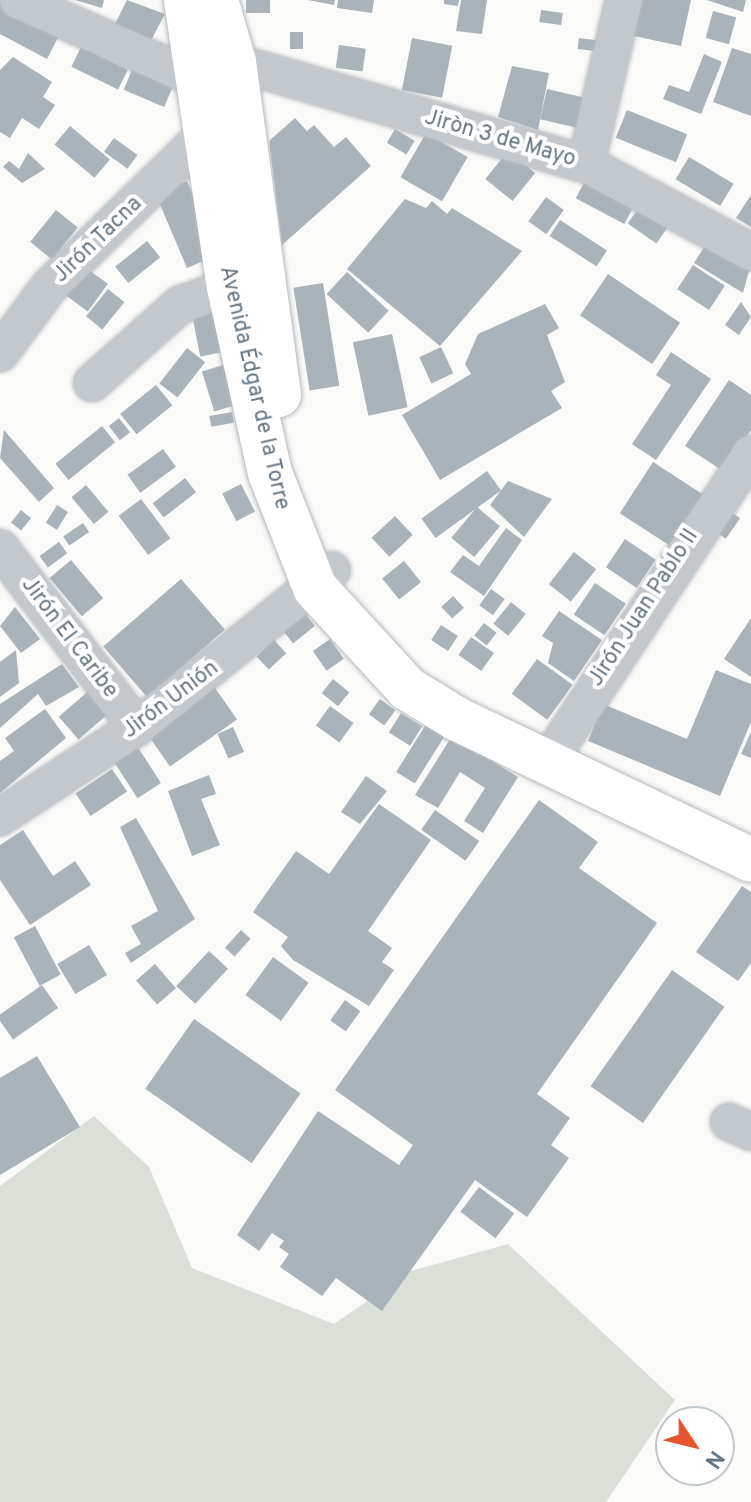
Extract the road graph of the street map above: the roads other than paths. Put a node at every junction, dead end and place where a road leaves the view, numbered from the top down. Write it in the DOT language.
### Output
graph roads {
  1 [pos="18,0"];
  2 [pos="186,0"];
  3 [pos="216,0"];
  4 [pos="624,0"];
  5 [pos="219,72"];
  6 [pos="205,135"];
  7 [pos="586,164"];
  8 [pos="751,252"];
  9 [pos="229,287"];
  10 [pos="0,353"];
  11 [pos="92,383"];
  12 [pos="751,454"];
  13 [pos="0,548"];
  14 [pos="324,579"];
  15 [pos="137,727"];
  16 [pos="550,754"];
  17 [pos="0,817"];
  18 [pos="751,831"];
  19 [pos="751,860"];
  1 -- 5 [label="street, Jiròn 3 de Mayo"];
  2 -- 5 [label="highway, Avenida Édgar de la Torre"];
  3 -- 5 [label="highway, Avenida Édgar de la Torre"];
  4 -- 7 [label="street"];
  5 -- 6 [label="highway, Avenida Édgar de la Torre"];
  5 -- 7 [label="street, Jiròn 3 de Mayo"];
  5 -- 14 [label="highway, Avenida Édgar de la Torre"];
  6 -- 9 [label="highway, Avenida Édgar de la Torre"];
  6 -- 10 [label="street, Jirón Tacna"];
  7 -- 8 [label="street, Jiròn 3 de Mayo"];
  9 -- 11 [label="street"];
  9 -- 14 [label="highway, Avenida Édgar de la Torre"];
  12 -- 16 [label="street, Jirón Juan Pablo II"];
  13 -- 15 [label="street, Jirón El Caribe"];
  14 -- 15 [label="street, Jirón Unión"];
  14 -- 16 [label="highway, Avenida Édgar de la Torre"];
  15 -- 17 [label="street, Jirón Unión"];
  16 -- 18 [label="highway, Avenida Édgar de la Torre"];
  16 -- 19 [label="highway, Avenida Édgar de la Torre"];
}
